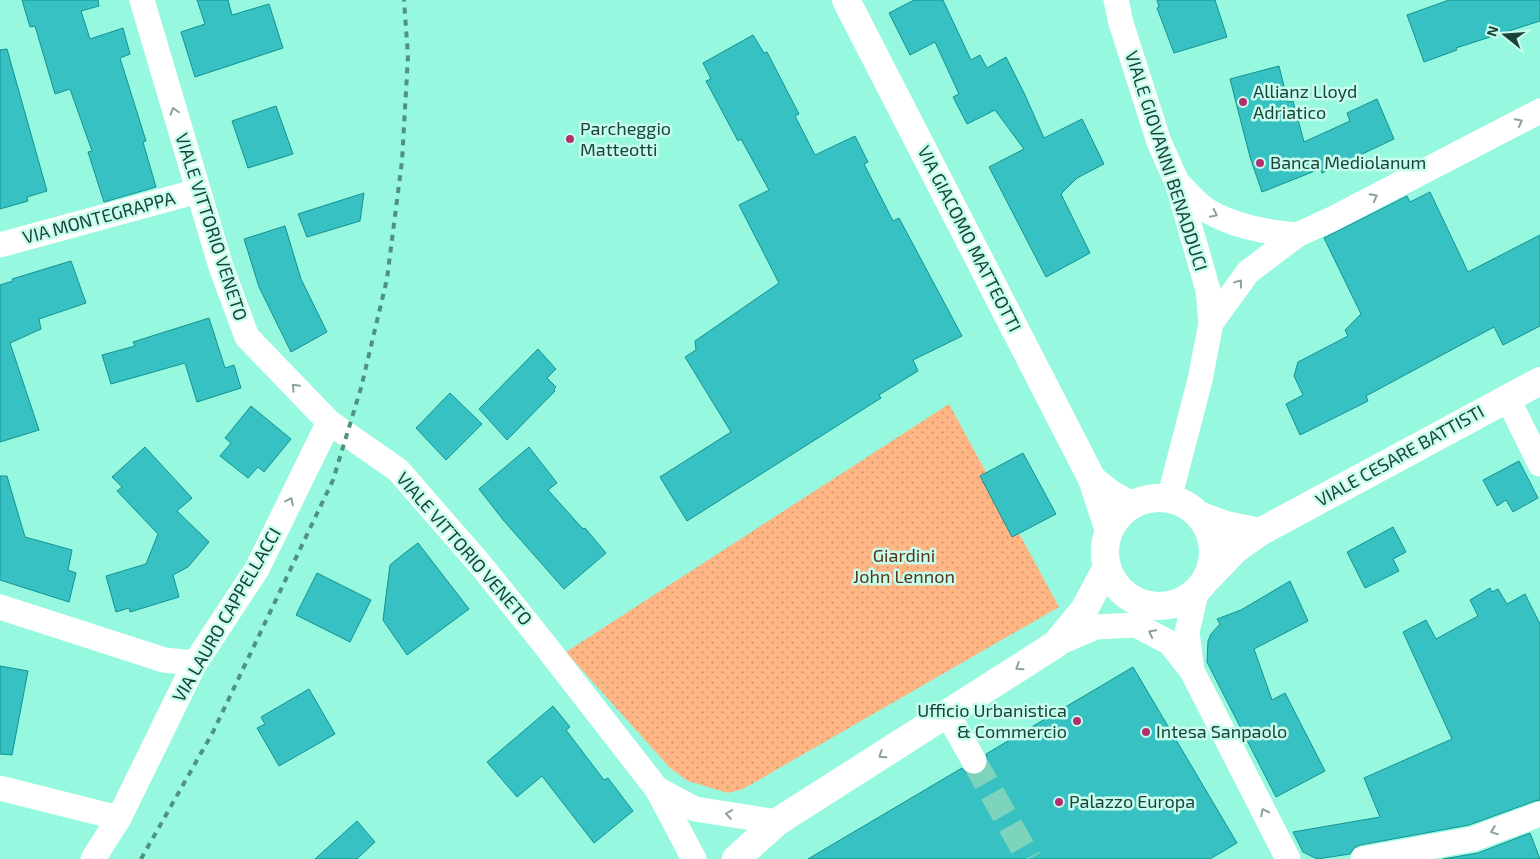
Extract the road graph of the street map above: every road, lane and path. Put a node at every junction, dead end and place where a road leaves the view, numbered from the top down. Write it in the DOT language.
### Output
graph roads {
  1 [pos="142,0"];
  2 [pos="846,0"];
  3 [pos="1116,0"];
  4 [pos="1540,111"];
  5 [pos="1177,182"];
  6 [pos="198,191"];
  7 [pos="1297,235"];
  8 [pos="0,245"];
  9 [pos="1211,323"];
  10 [pos="1540,381"];
  11 [pos="1507,397"];
  12 [pos="329,422"];
  13 [pos="1540,464"];
  14 [pos="1092,479"];
  15 [pos="1169,499"];
  16 [pos="1132,505"];
  17 [pos="1201,516"];
  18 [pos="1109,531"];
  19 [pos="1260,532"];
  20 [pos="1107,567"];
  21 [pos="1201,586"];
  22 [pos="0,607"];
  23 [pos="1056,644"];
  24 [pos="195,663"];
  25 [pos="1192,671"];
  26 [pos="947,713"];
  27 [pos="974,761"];
  28 [pos="0,788"];
  29 [pos="657,789"];
  30 [pos="1539,816"];
  31 [pos="119,818"];
  32 [pos="777,822"];
  33 [pos="1288,858"];
  34 [pos="93,859"];
  35 [pos="694,859"];
  36 [pos="736,859"];
  37 [pos="1363,859"];
  6 -- 1 [label="street, VIALE VITTORIO VENETO, one-way"];
  2 -- 14 [label="street, VIA GIACOMO MATTEOTTI"];
  3 -- 5 [label="street, VIALE GIOVANNI BENADDUCI"];
  7 -- 4 [label="street, one-way"];
  5 -- 7 [label="street, one-way"];
  5 -- 9 [label="street, VIALE GIOVANNI BENADDUCI"];
  6 -- 8 [label="street, VIA MONTEGRAPPA"];
  12 -- 6 [label="street, VIALE VITTORIO VENETO, one-way"];
  9 -- 7 [label="street, one-way"];
  9 -- 15 [label="street, VIALE GIOVANNI BENADDUCI"];
  10 -- 11 [label="street, VIALE CESARE BATTISTI"];
  11 -- 13 [label="street"];
  11 -- 19 [label="street, VIALE CESARE BATTISTI"];
  24 -- 12 [label="street, VIA LAURO CAPPELLACCI, one-way"];
  12 -- 29 [label="street, VIALE VITTORIO VENETO"];
  14 -- 16 [label="street, VIA GIACOMO MATTEOTTI"];
  14 -- 18 [label="street, VIA GIACOMO MATTEOTTI"];
  15 -- 16 [label="street"];
  15 -- 17 [label="street"];
  16 -- 18 [label="street"];
  17 -- 19 [label="street"];
  17 -- 21 [label="street"];
  18 -- 20 [label="street"];
  19 -- 21 [label="street, VIALE CESARE BATTISTI"];
  20 -- 21 [label="street"];
  20 -- 23 [label="street"];
  21 -- 25 [label="street"];
  22 -- 24 [label="street"];
  25 -- 23 [label="street, one-way"];
  23 -- 26 [label="street, one-way"];
  24 -- 31 [label="street, VIA LAURO CAPPELLACCI"];
  33 -- 25 [label="street, one-way"];
  26 -- 27 [label="street"];
  26 -- 32 [label="street, one-way"];
  28 -- 31 [label="street"];
  32 -- 29 [label="street, one-way"];
  29 -- 35 [label="street, VIALE VITTORIO VENETO"];
  30 -- 37 [label="street, one-way"];
  31 -- 34 [label="street, VIA LAURO CAPPELLACCI"];
  32 -- 36 [label="street"];
}
